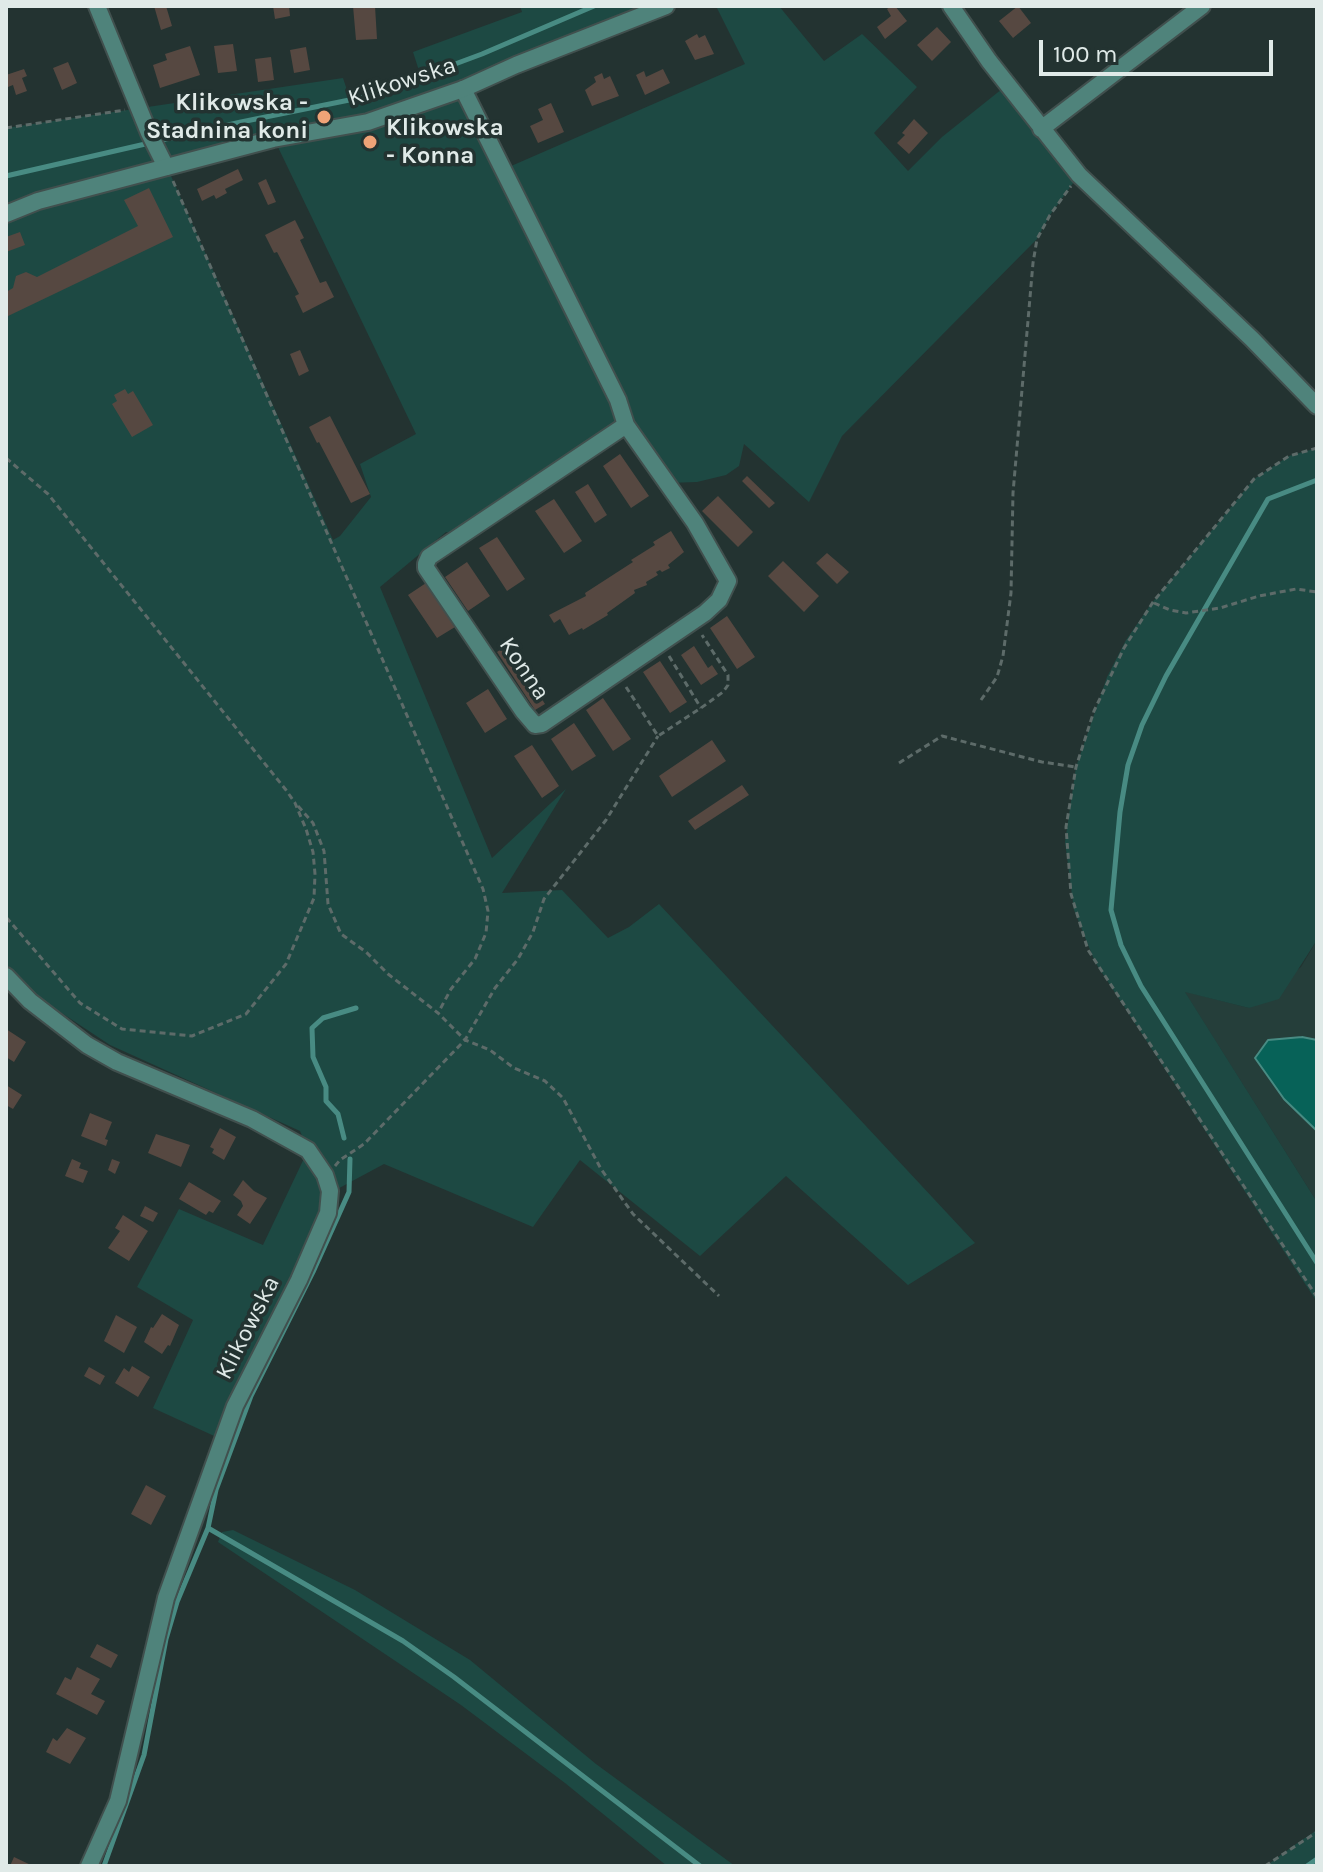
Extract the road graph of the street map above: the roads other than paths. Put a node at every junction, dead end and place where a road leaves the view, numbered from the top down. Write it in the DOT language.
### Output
graph roads {
  1 [pos="97,6"];
  2 [pos="666,6"];
  3 [pos="951,6"];
  4 [pos="1202,6"];
  5 [pos="463,89"];
  6 [pos="1041,129"];
  7 [pos="166,167"];
  8 [pos="6,214"];
  9 [pos="1317,406"];
  10 [pos="626,425"];
  11 [pos="6,976"];
  12 [pos="89,1866"];
  1 -- 7 [label="street"];
  2 -- 5 [label="street, Klikowska"];
  3 -- 6 [label="street"];
  4 -- 6 [label="street"];
  5 -- 7 [label="street, Klikowska"];
  5 -- 10 [label="street, Konna"];
  6 -- 9 [label="street"];
  7 -- 8 [label="street, Klikowska"];
  10 -- 10 [label="street, Konna"];
  11 -- 12 [label="street, Klikowska"];
}
